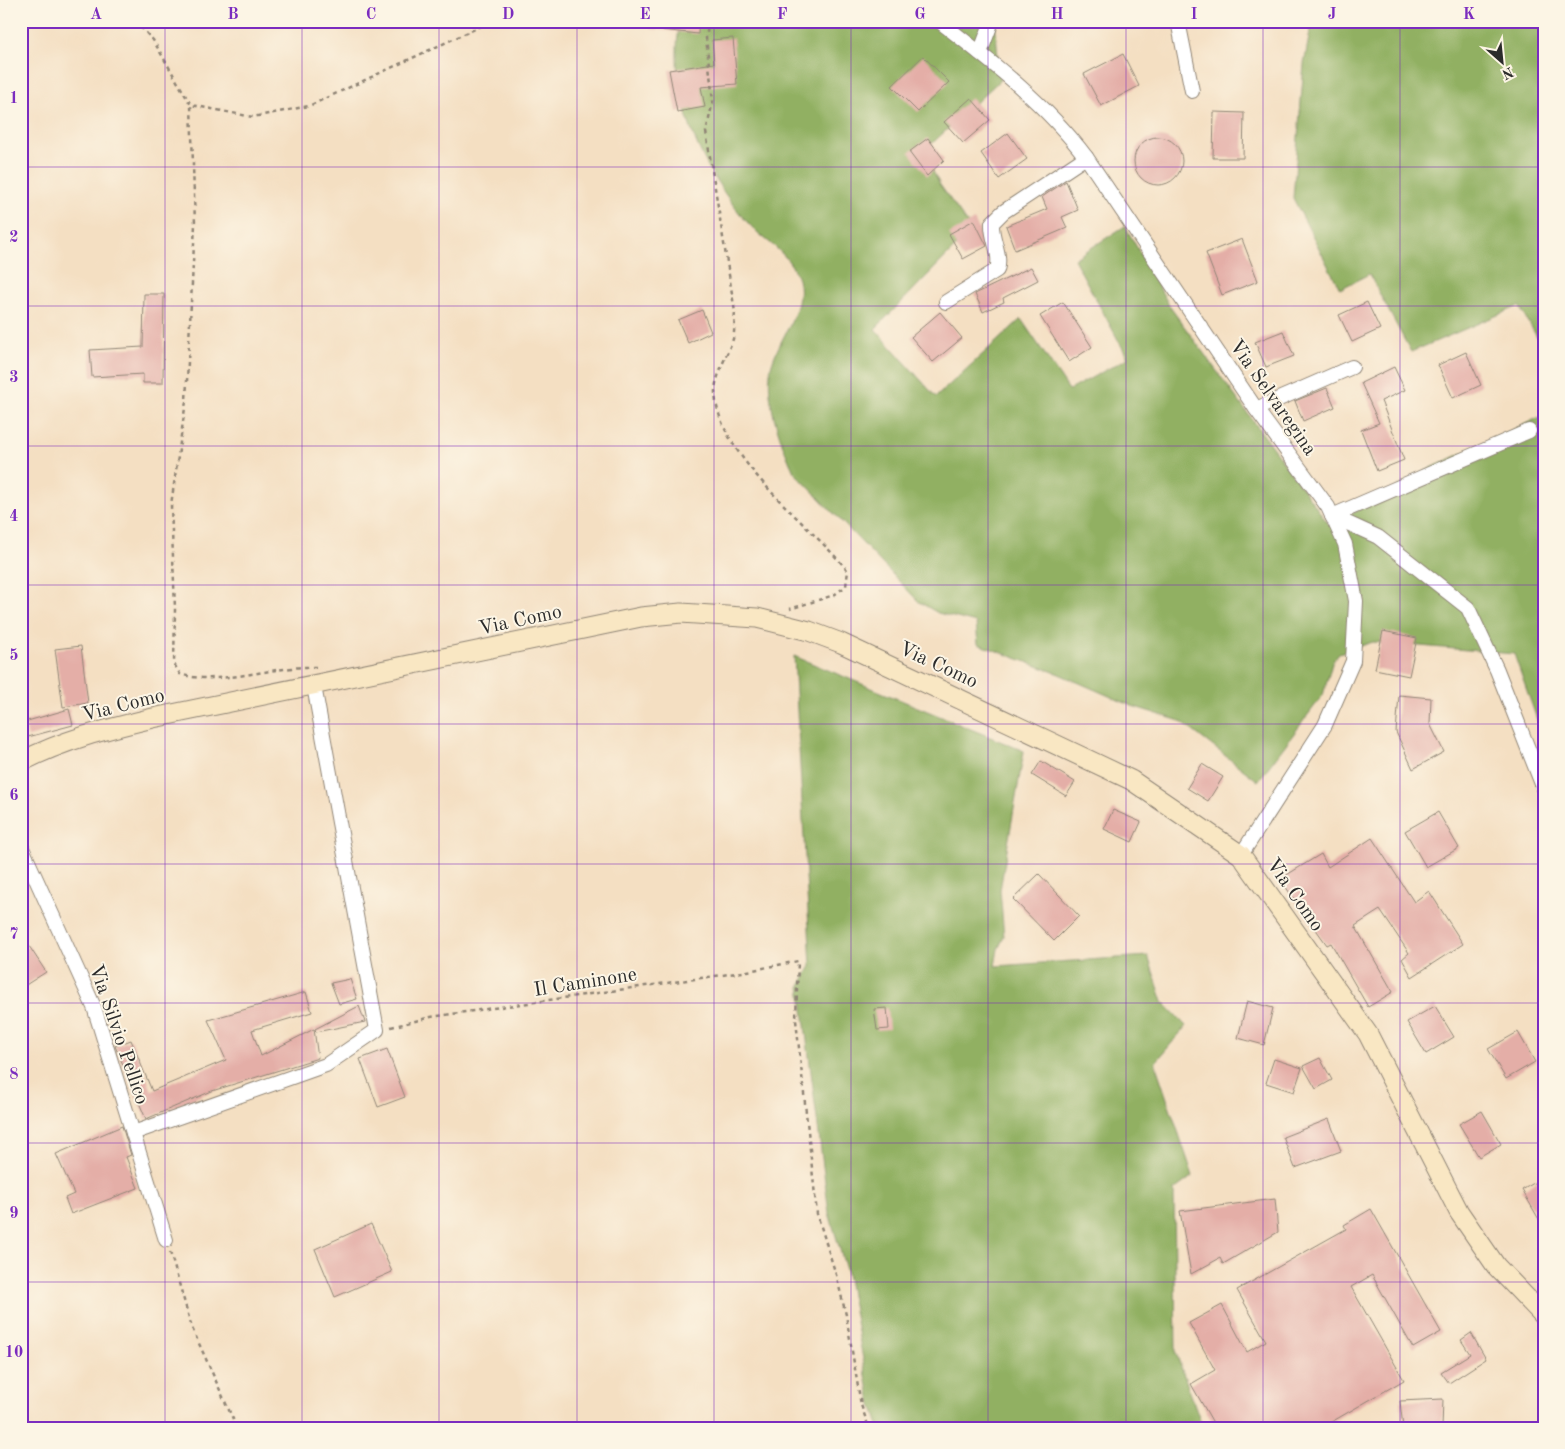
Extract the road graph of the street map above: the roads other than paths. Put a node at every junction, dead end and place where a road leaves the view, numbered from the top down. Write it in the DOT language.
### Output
graph roads {
  1 [pos="939,21"];
  2 [pos="992,21"];
  3 [pos="1178,21"];
  4 [pos="980,53"];
  5 [pos="1192,91"];
  6 [pos="1086,156"];
  7 [pos="946,302"];
  8 [pos="1352,367"];
  9 [pos="1256,409"];
  10 [pos="1530,431"];
  11 [pos="1332,516"];
  12 [pos="314,686"];
  13 [pos="47,749"];
  14 [pos="21,751"];
  15 [pos="21,762"];
  16 [pos="1544,789"];
  17 [pos="21,846"];
  18 [pos="1240,855"];
  19 [pos="133,1133"];
  20 [pos="166,1240"];
  21 [pos="1544,1316"];
  1 -- 4 [label="street, Via Selvaregina"];
  2 -- 4 [label="street"];
  3 -- 5 [label="street"];
  4 -- 6 [label="street, Via Selvaregina"];
  6 -- 7 [label="street"];
  6 -- 9 [label="street, Via Selvaregina"];
  8 -- 9 [label="street"];
  9 -- 11 [label="street, Via Selvaregina"];
  10 -- 11 [label="street"];
  11 -- 16 [label="street"];
  11 -- 18 [label="street, Via Selvaregina"];
  12 -- 13 [label="main road, Via Como"];
  12 -- 18 [label="main road, Via Como"];
  12 -- 19 [label="street"];
  13 -- 14 [label="main road, Via Como"];
  13 -- 15 [label="main road, Via Como"];
  17 -- 19 [label="street, Via Silvio Pellico"];
  18 -- 21 [label="main road, Via Como"];
  19 -- 20 [label="street, Via Silvio Pellico"];
}
